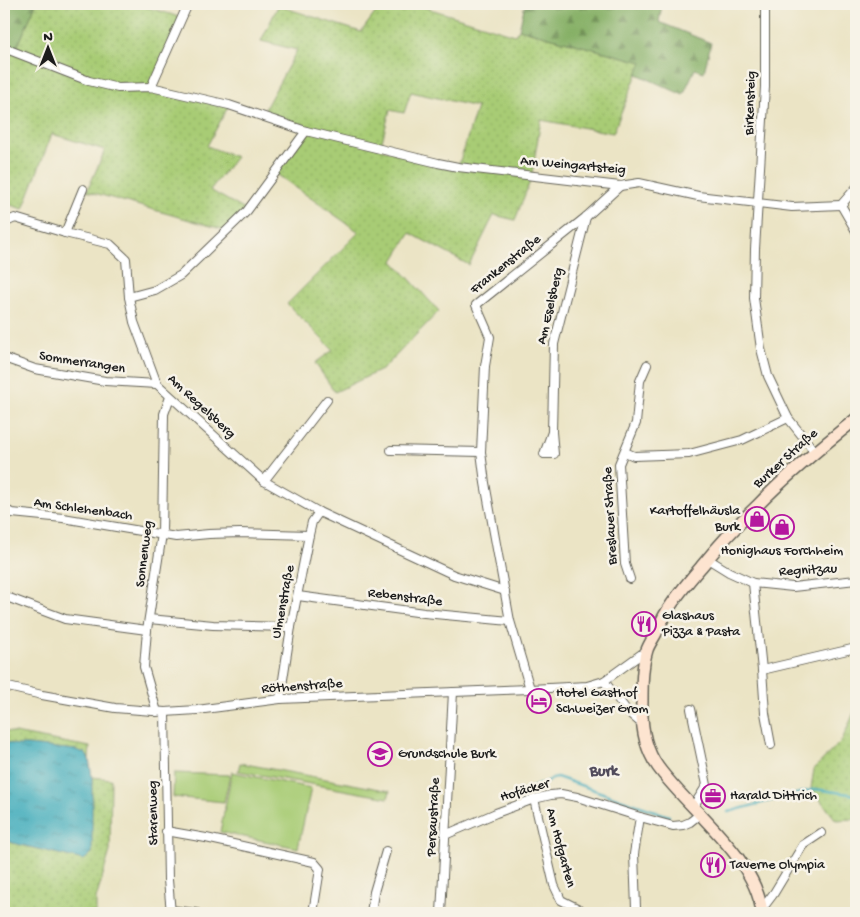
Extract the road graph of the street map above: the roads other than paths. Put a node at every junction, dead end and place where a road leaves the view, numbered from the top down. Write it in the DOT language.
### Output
graph roads {
  1 [pos="188,4"];
  2 [pos="765,4"];
  3 [pos="4,48"];
  4 [pos="151,88"];
  5 [pos="306,131"];
  6 [pos="620,186"];
  7 [pos="856,188"];
  8 [pos="83,189"];
  9 [pos="758,204"];
  10 [pos="841,205"];
  11 [pos="586,217"];
  12 [pos="4,223"];
  13 [pos="856,231"];
  14 [pos="65,232"];
  15 [pos="129,298"];
  16 [pos="4,358"];
  17 [pos="647,365"];
  18 [pos="157,384"];
  19 [pos="170,397"];
  20 [pos="328,400"];
  21 [pos="788,418"];
  22 [pos="856,418"];
  23 [pos="552,432"];
  24 [pos="391,450"];
  25 [pos="481,452"];
  26 [pos="624,452"];
  27 [pos="815,452"];
  28 [pos="264,481"];
  29 [pos="4,509"];
  30 [pos="319,512"];
  31 [pos="162,534"];
  32 [pos="309,535"];
  33 [pos="708,559"];
  34 [pos="630,579"];
  35 [pos="856,580"];
  36 [pos="753,583"];
  37 [pos="505,592"];
  38 [pos="4,596"];
  39 [pos="298,596"];
  40 [pos="149,619"];
  41 [pos="510,621"];
  42 [pos="291,627"];
  43 [pos="146,630"];
  44 [pos="856,648"];
  45 [pos="647,650"];
  46 [pos="762,670"];
  47 [pos="604,680"];
  48 [pos="4,686"];
  49 [pos="530,689"];
  50 [pos="453,692"];
  51 [pos="280,699"];
  52 [pos="691,709"];
  53 [pos="161,712"];
  54 [pos="642,724"];
  55 [pos="771,745"];
  56 [pos="534,799"];
  57 [pos="697,811"];
  58 [pos="640,817"];
  59 [pos="166,831"];
  60 [pos="821,833"];
  61 [pos="445,835"];
  62 [pos="386,851"];
  63 [pos="762,911"];
  64 [pos="171,912"];
  65 [pos="197,913"];
  66 [pos="313,913"];
  67 [pos="371,913"];
  68 [pos="441,913"];
  69 [pos="592,913"];
  70 [pos="634,913"];
  1 -- 4 [label="street"];
  2 -- 9 [label="street, Birkensteig"];
  3 -- 4 [label="street, Am Weingartsteig"];
  4 -- 5 [label="street, Am Weingartsteig"];
  5 -- 6 [label="street, Am Weingartsteig"];
  5 -- 15 [label="street"];
  6 -- 9 [label="street, Am Weingartsteig"];
  6 -- 11 [label="street, Frankenstraße"];
  7 -- 10 [label="street"];
  8 -- 14 [label="street"];
  9 -- 10 [label="street, Am Weingartsteig"];
  9 -- 21 [label="street, Birkensteig"];
  10 -- 13 [label="street"];
  11 -- 23 [label="street, Am Eselsberg"];
  11 -- 25 [label="street, Frankenstraße"];
  12 -- 14 [label="street"];
  14 -- 15 [label="street, Am Regelsberg"];
  15 -- 18 [label="street, Am Regelsberg"];
  16 -- 18 [label="street, Sommerrangen"];
  17 -- 26 [label="street, Breslauer Straße"];
  18 -- 19 [label="street, Am Regelsberg"];
  19 -- 28 [label="street, Am Regelsberg"];
  19 -- 31 [label="street, Sonnenweg"];
  20 -- 28 [label="street"];
  21 -- 26 [label="street, Breslauer Straße"];
  21 -- 27 [label="street, Birkensteig"];
  22 -- 27 [label="main road, Burker Straße"];
  24 -- 25 [label="street"];
  25 -- 37 [label="street, Frankenstraße"];
  26 -- 34 [label="street, Breslauer Straße"];
  27 -- 33 [label="main road, Burker Straße"];
  28 -- 30 [label="street, Am Regelsberg"];
  29 -- 31 [label="street, Am Schlehenbach"];
  30 -- 32 [label="street, Ulmenstraße"];
  30 -- 37 [label="street, Am Regelsberg"];
  31 -- 32 [label="street, Am Schlehenbach"];
  31 -- 40 [label="street, Sonnenweg"];
  32 -- 39 [label="street, Ulmenstraße"];
  33 -- 36 [label="street, Regnitzau"];
  33 -- 45 [label="main road, Burker Straße"];
  35 -- 36 [label="street, Regnitzau"];
  36 -- 46 [label="street"];
  37 -- 41 [label="street, Frankenstraße"];
  38 -- 43 [label="street"];
  39 -- 41 [label="street, Rebenstraße"];
  39 -- 42 [label="street, Ulmenstraße"];
  40 -- 42 [label="street"];
  40 -- 43 [label="street, Sonnenweg"];
  41 -- 49 [label="street, Frankenstraße"];
  42 -- 51 [label="street, Ulmenstraße"];
  43 -- 53 [label="street, Sonnenweg"];
  44 -- 46 [label="street"];
  45 -- 47 [label="street, Röthenstraße"];
  45 -- 54 [label="main road, Burker Straße"];
  46 -- 55 [label="street"];
  47 -- 49 [label="street, Röthenstraße"];
  47 -- 54 [label="street"];
  48 -- 53 [label="street, Röthenstraße"];
  49 -- 50 [label="street, Röthenstraße"];
  50 -- 51 [label="street, Röthenstraße"];
  50 -- 61 [label="street, Persaustraße"];
  51 -- 53 [label="street, Röthenstraße"];
  52 -- 57 [label="street"];
  53 -- 59 [label="street, Starenweg"];
  54 -- 57 [label="main road, Burker Straße"];
  56 -- 58 [label="street, Hofäcker"];
  56 -- 61 [label="street, Hofäcker"];
  56 -- 69 [label="street, Am Hofgarten"];
  57 -- 58 [label="street, Hofäcker"];
  57 -- 63 [label="main road, Burker Straße"];
  58 -- 70 [label="street"];
  59 -- 64 [label="street, Starenweg"];
  59 -- 66 [label="street"];
  60 -- 63 [label="street"];
  61 -- 68 [label="street, Persaustraße"];
  62 -- 67 [label="street"];
  64 -- 65 [label="street"];
}
